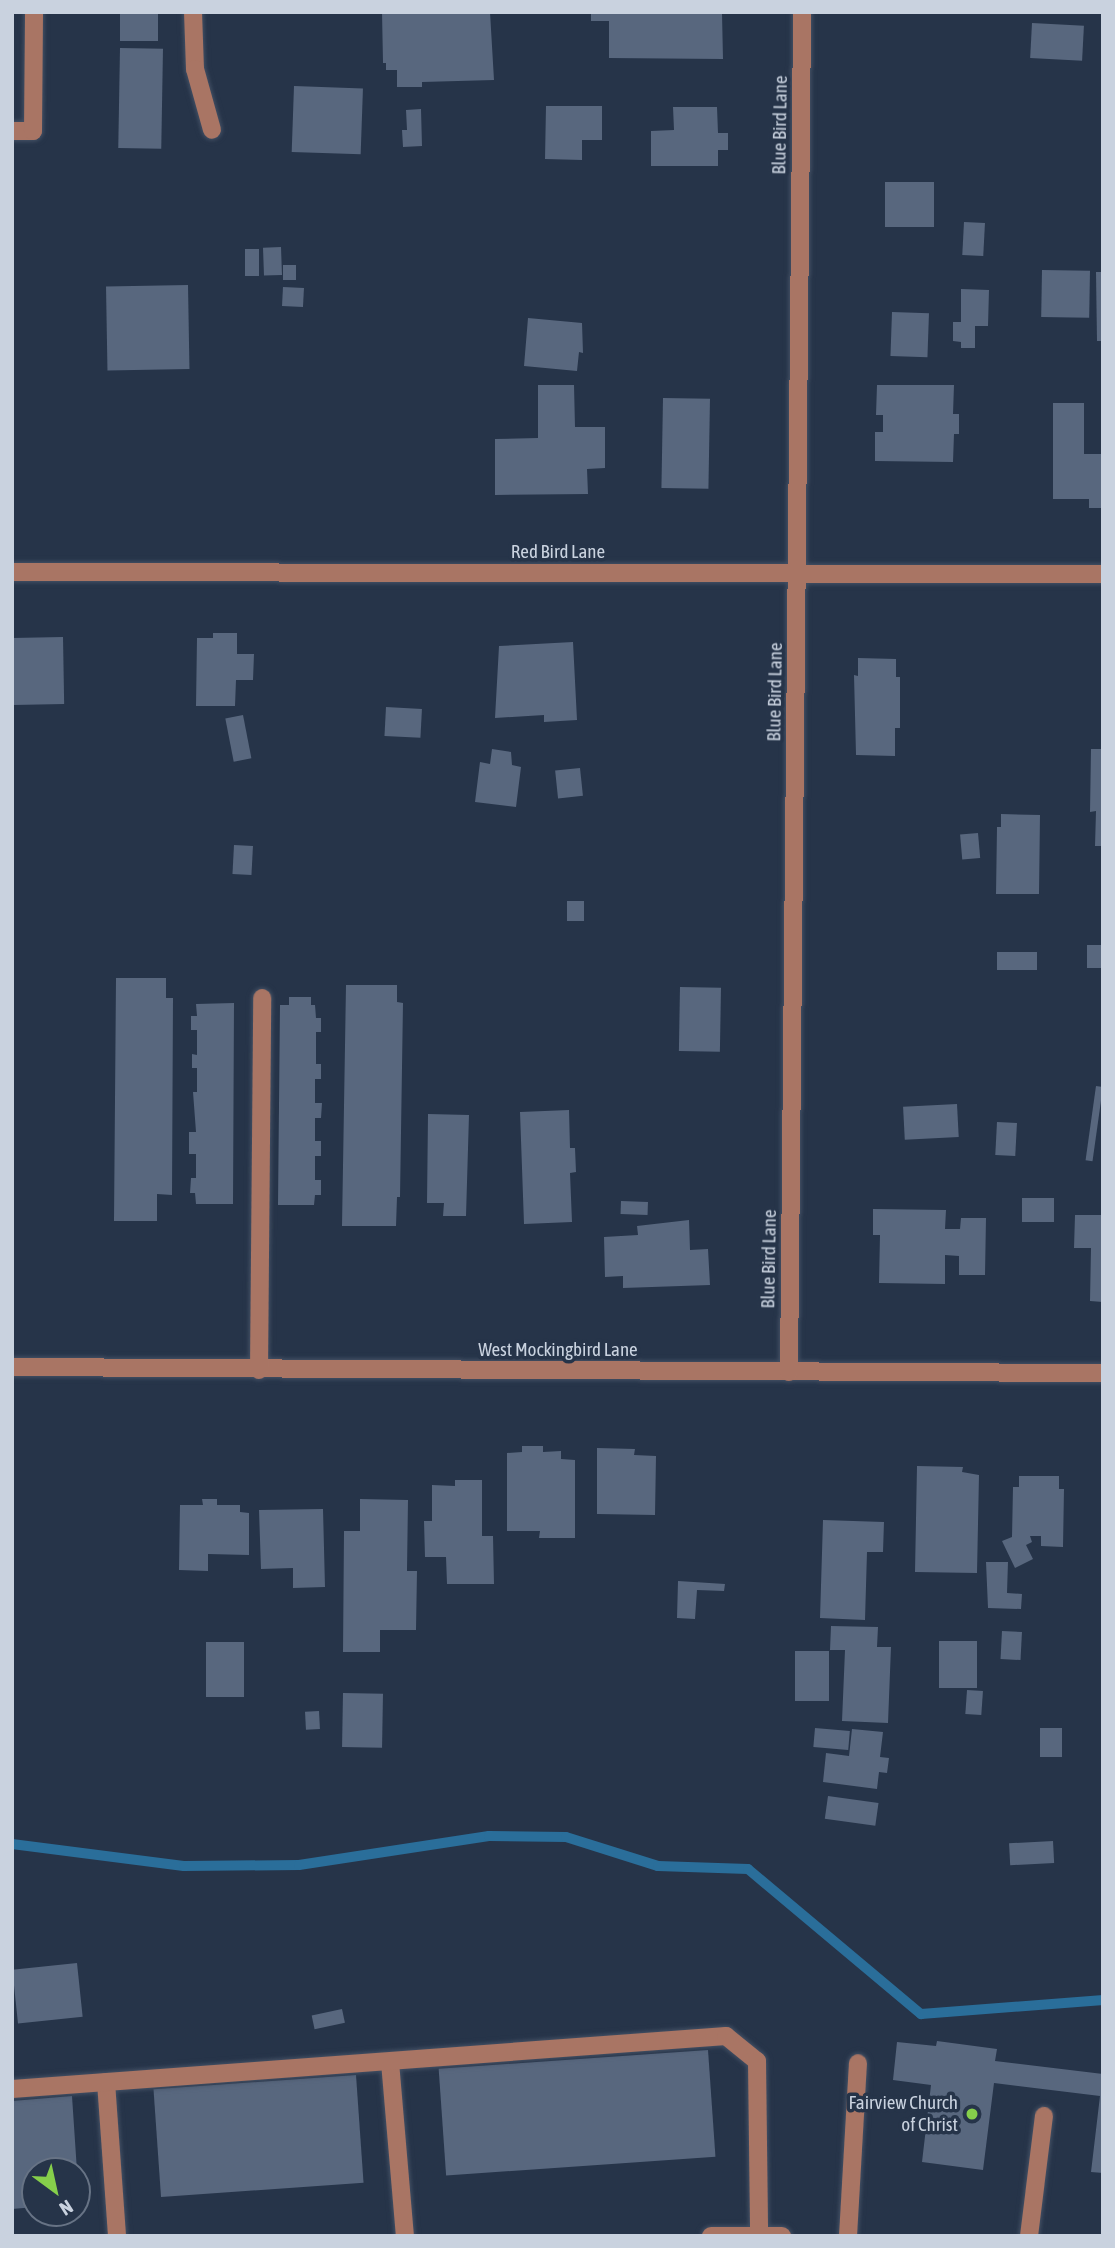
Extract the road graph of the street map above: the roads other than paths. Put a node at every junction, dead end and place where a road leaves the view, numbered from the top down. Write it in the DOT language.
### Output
graph roads {
  1 [pos="34,12"];
  2 [pos="193,12"];
  3 [pos="802,12"];
  4 [pos="212,130"];
  5 [pos="12,131"];
  6 [pos="12,572"];
  7 [pos="1103,573"];
  8 [pos="797,574"];
  9 [pos="262,998"];
  10 [pos="12,1367"];
  11 [pos="259,1370"];
  12 [pos="789,1372"];
  13 [pos="1103,1373"];
  14 [pos="390,2062"];
  15 [pos="858,2063"];
  16 [pos="106,2082"];
  17 [pos="12,2090"];
  18 [pos="1044,2116"];
  19 [pos="759,2234"];
  20 [pos="734,2235"];
  21 [pos="117,2236"];
  22 [pos="405,2236"];
  23 [pos="711,2236"];
  24 [pos="782,2236"];
  25 [pos="848,2236"];
  26 [pos="1029,2236"];
  1 -- 5 [label="street"];
  2 -- 4 [label="street"];
  3 -- 8 [label="street, Blue Bird Lane"];
  6 -- 8 [label="street, Red Bird Lane"];
  7 -- 8 [label="street, Red Bird Lane"];
  8 -- 12 [label="street, Blue Bird Lane"];
  9 -- 11 [label="street"];
  10 -- 11 [label="street, West Mockingbird Lane"];
  11 -- 12 [label="street, West Mockingbird Lane"];
  12 -- 13 [label="street, West Mockingbird Lane"];
  14 -- 16 [label="street"];
  14 -- 19 [label="street"];
  14 -- 22 [label="street"];
  15 -- 25 [label="street"];
  16 -- 17 [label="street"];
  16 -- 21 [label="street"];
  18 -- 26 [label="street"];
  19 -- 20 [label="street"];
  19 -- 24 [label="street"];
  20 -- 23 [label="street"];
}
